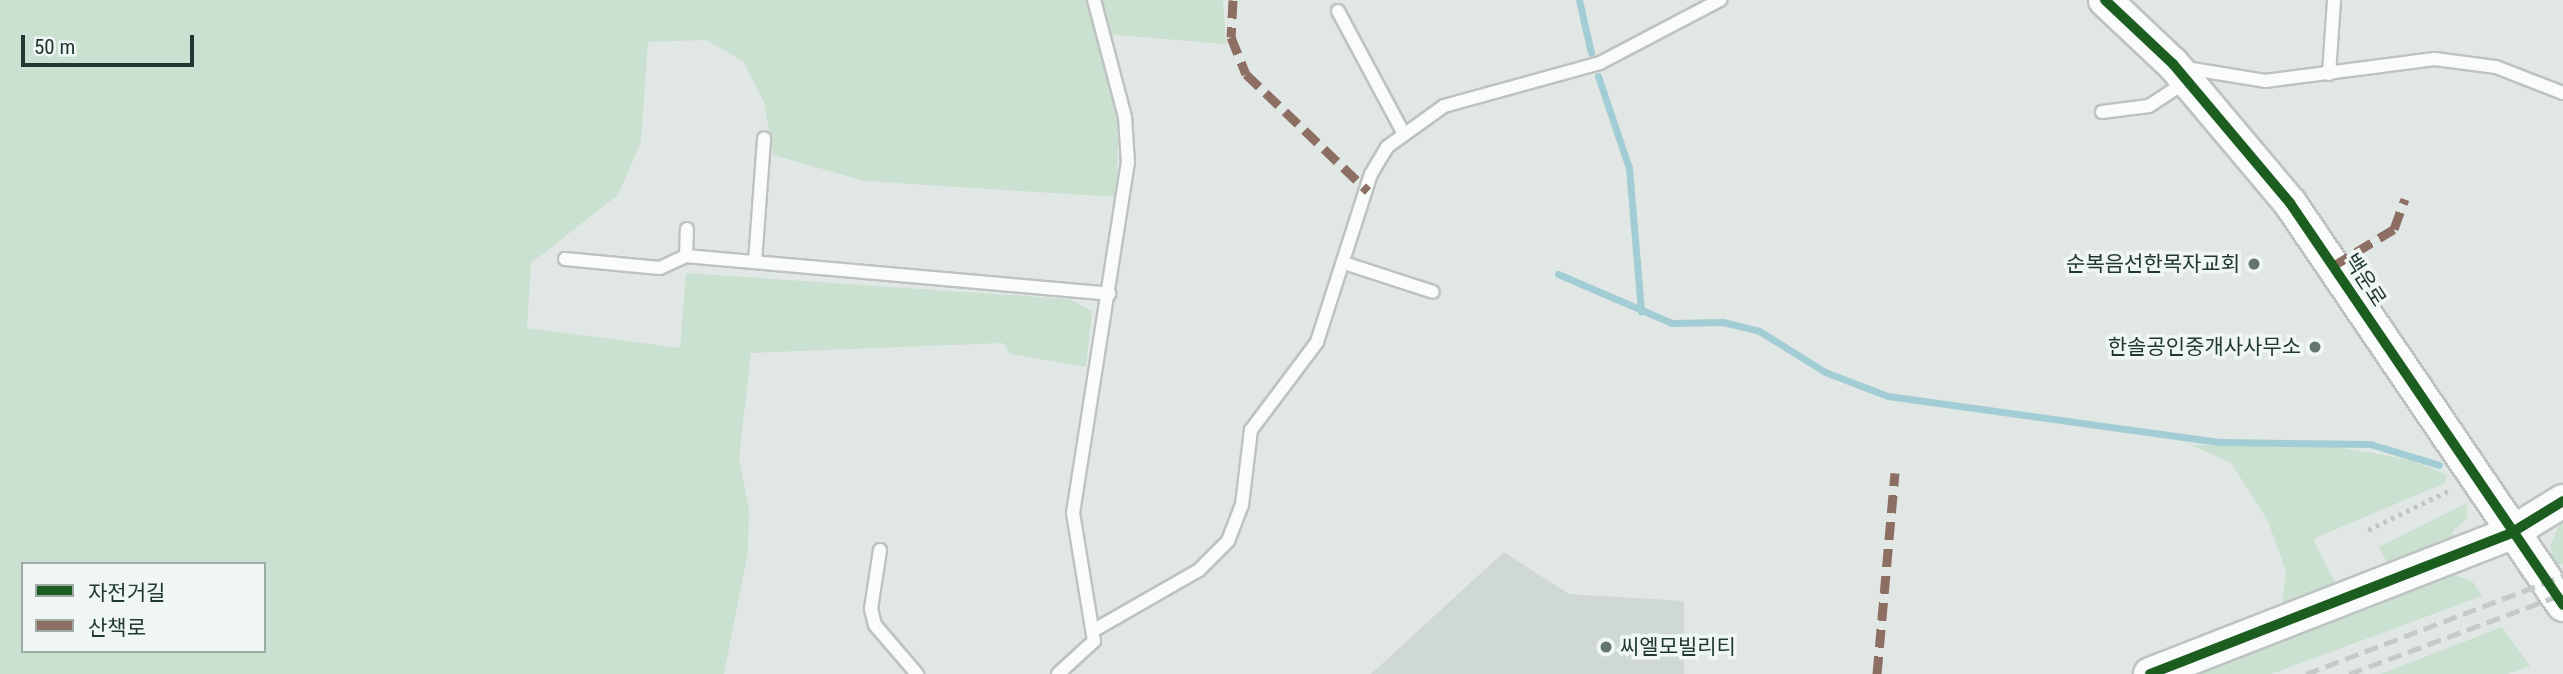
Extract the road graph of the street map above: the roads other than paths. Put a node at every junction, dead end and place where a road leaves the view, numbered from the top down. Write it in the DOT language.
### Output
graph roads {
  1 [pos="1094,0"];
  2 [pos="1720,0"];
  3 [pos="2105,0"];
  4 [pos="2334,0"];
  5 [pos="1338,11"];
  6 [pos="2180,72"];
  7 [pos="2329,74"];
  8 [pos="2562,88"];
  9 [pos="2102,112"];
  10 [pos="1403,132"];
  11 [pos="764,138"];
  12 [pos="688,229"];
  13 [pos="686,256"];
  14 [pos="565,259"];
  15 [pos="755,262"];
  16 [pos="1347,264"];
  17 [pos="1433,292"];
  18 [pos="1109,294"];
  19 [pos="2563,501"];
  20 [pos="2511,533"];
  21 [pos="880,550"];
  22 [pos="2563,605"];
  23 [pos="1096,629"];
  24 [pos="916,674"];
  25 [pos="1058,674"];
  26 [pos="2150,674"];
  1 -- 18 [label="lane"];
  2 -- 10 [label="lane"];
  3 -- 6 [label="street, 백운로"];
  4 -- 7 [label="lane"];
  5 -- 10 [label="lane"];
  6 -- 7 [label="lane"];
  6 -- 9 [label="lane"];
  6 -- 20 [label="street, 백운로"];
  7 -- 8 [label="lane"];
  10 -- 16 [label="lane"];
  11 -- 15 [label="lane"];
  12 -- 13 [label="lane"];
  13 -- 14 [label="lane"];
  13 -- 15 [label="lane"];
  15 -- 18 [label="lane"];
  16 -- 17 [label="lane"];
  16 -- 23 [label="lane"];
  18 -- 23 [label="lane"];
  19 -- 20 [label="street"];
  20 -- 22 [label="street, 백운로"];
  20 -- 26 [label="street"];
  21 -- 24 [label="lane"];
  23 -- 25 [label="lane"];
}
